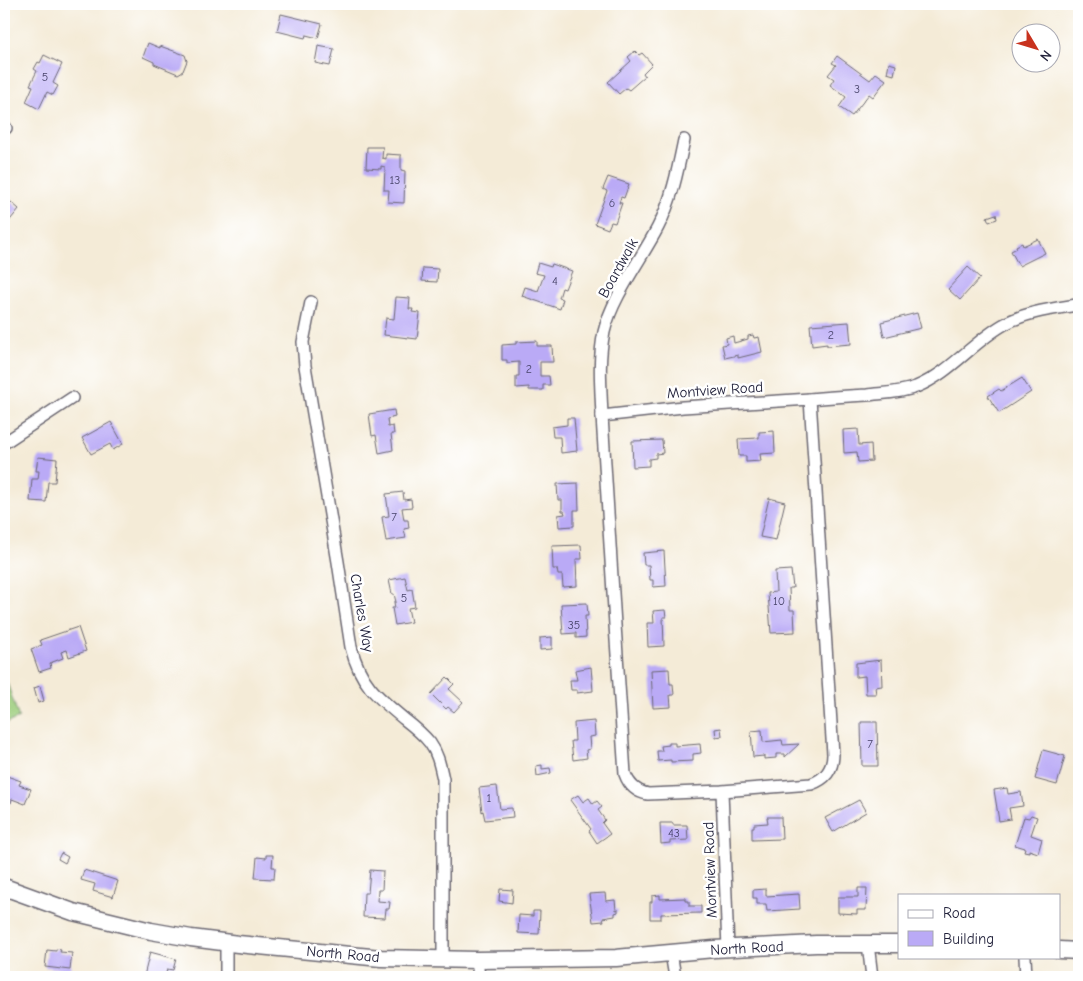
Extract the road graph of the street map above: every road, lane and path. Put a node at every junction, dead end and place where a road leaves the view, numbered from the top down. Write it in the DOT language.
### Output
graph roads {
  1 [pos="684,140"];
  2 [pos="310,302"];
  3 [pos="1077,305"];
  4 [pos="72,398"];
  5 [pos="810,399"];
  6 [pos="602,416"];
  7 [pos="4,443"];
  8 [pos="722,791"];
  9 [pos="4,887"];
  10 [pos="226,942"];
  11 [pos="868,944"];
  12 [pos="898,944"];
  13 [pos="728,949"];
  14 [pos="1060,950"];
  15 [pos="1079,951"];
  16 [pos="671,953"];
  17 [pos="1025,958"];
  18 [pos="443,959"];
  19 [pos="477,960"];
  20 [pos="226,977"];
  21 [pos="479,977"];
  22 [pos="676,977"];
  23 [pos="872,977"];
  24 [pos="1026,977"];
  1 -- 6 [label="street, Boardwalk"];
  2 -- 18 [label="street, Charles Way"];
  3 -- 5 [label="street, Montview Road"];
  4 -- 7 [label="street"];
  5 -- 6 [label="street, Montview Road"];
  5 -- 8 [label="street"];
  6 -- 8 [label="street"];
  8 -- 13 [label="street, Montview Road"];
  9 -- 10 [label="main road, North Road"];
  10 -- 18 [label="main road, North Road"];
  10 -- 20 [label="street"];
  11 -- 12 [label="main road, North Road"];
  11 -- 13 [label="main road, North Road"];
  11 -- 23 [label="street"];
  13 -- 16 [label="main road, North Road"];
  14 -- 15 [label="main road"];
  16 -- 19 [label="main road, North Road"];
  16 -- 22 [label="street"];
  17 -- 24 [label="street"];
  18 -- 19 [label="main road, North Road"];
  19 -- 21 [label="street"];
}
